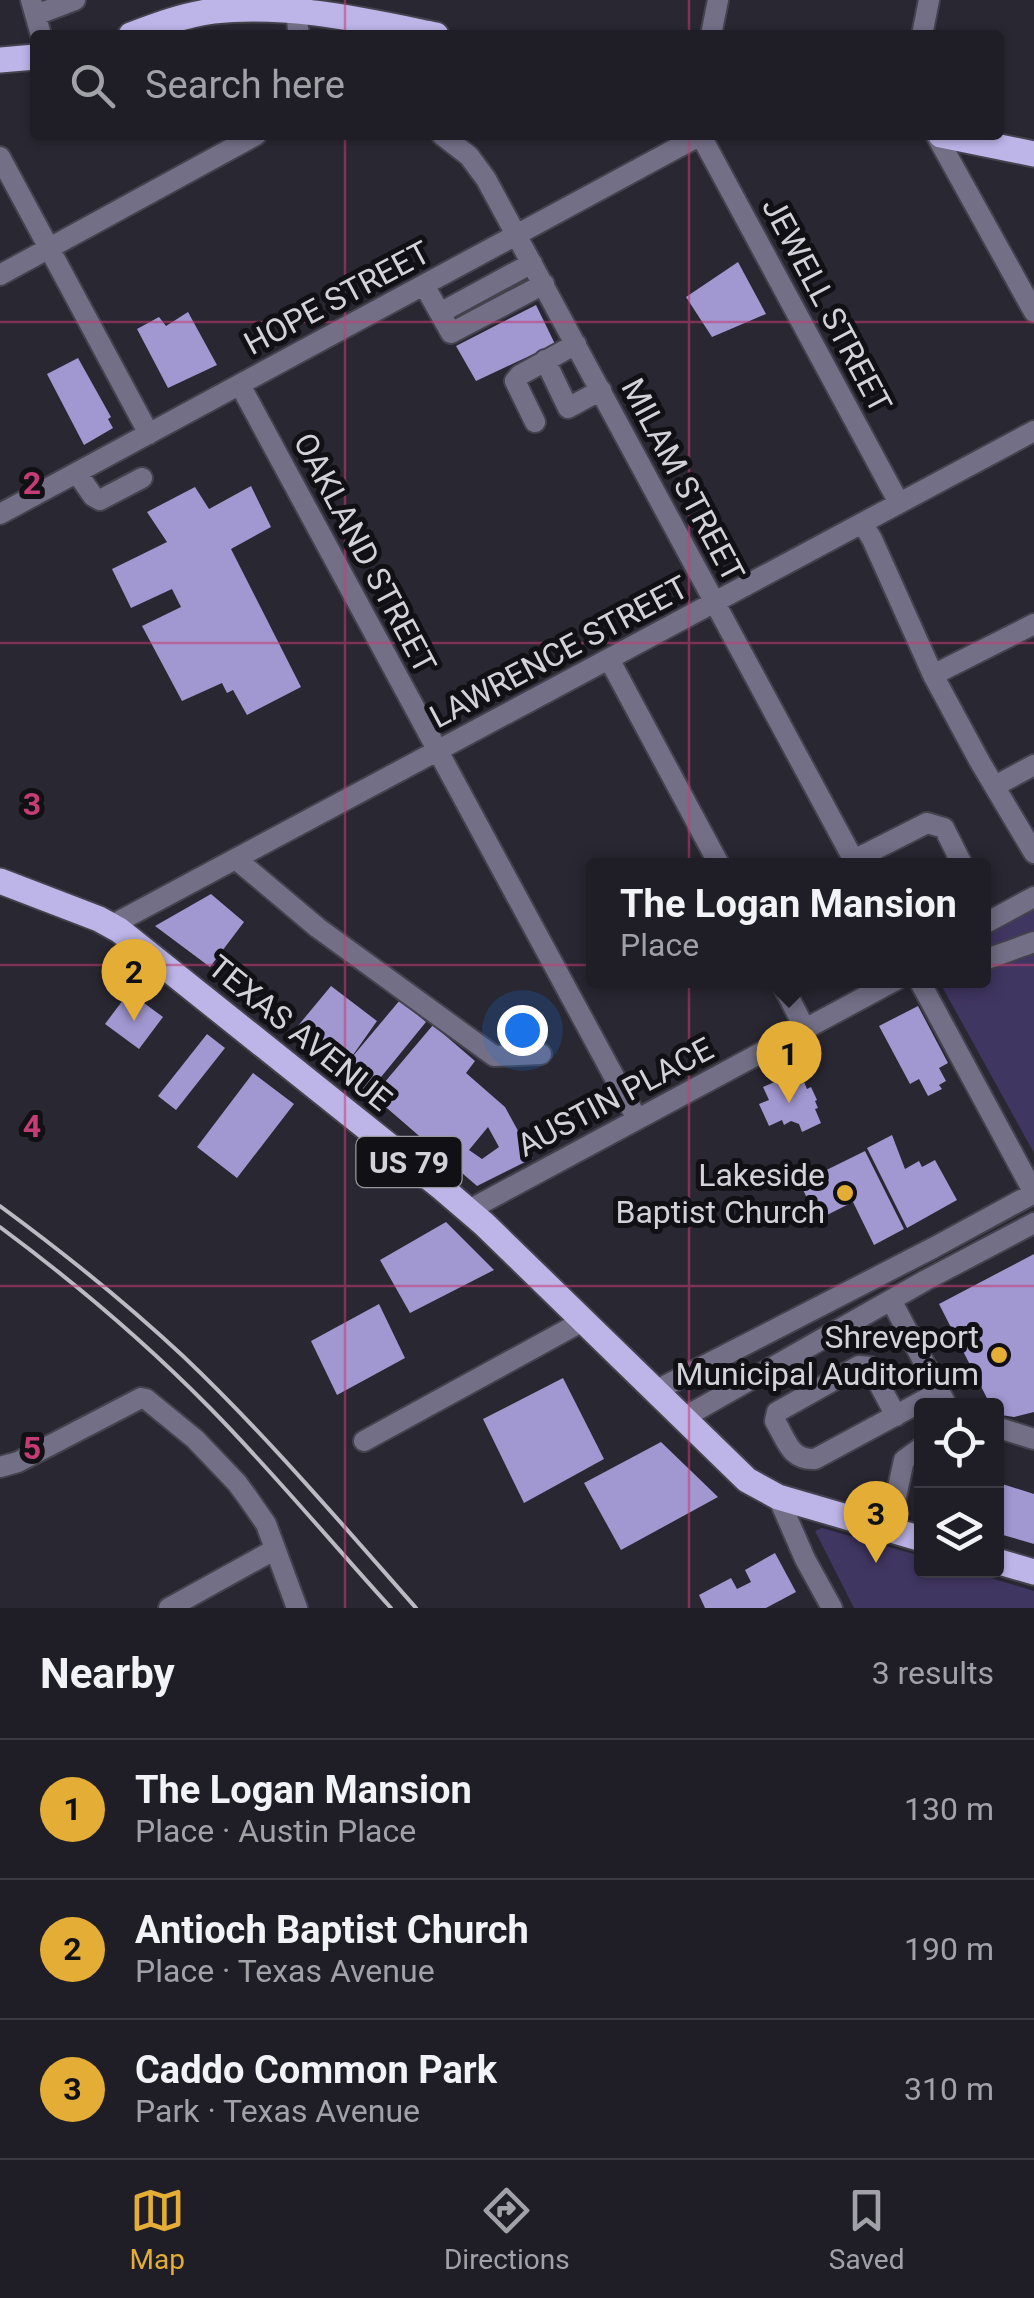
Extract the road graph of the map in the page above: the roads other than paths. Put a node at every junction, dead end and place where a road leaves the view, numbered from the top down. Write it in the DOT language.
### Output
graph roads {
  1 [pos="76,0"];
  2 [pos="718,0"];
  3 [pos="929,0"];
  4 [pos="296,15"];
  5 [pos="36,17"];
  6 [pos="356,19"];
  7 [pos="145,30"];
  8 [pos="337,30"];
  9 [pos="411,30"];
  10 [pos="712,30"];
  11 [pos="923,30"];
  12 [pos="30,57"];
  13 [pos="0,60"];
  14 [pos="247,140"];
  15 [pos="448,140"];
  16 [pos="694,140"];
  17 [pos="703,140"];
  18 [pos="941,140"];
  19 [pos="963,140"];
  20 [pos="1034,154"];
  21 [pos="0,157"];
  22 [pos="518,235"];
  23 [pos="49,248"];
  24 [pos="532,263"];
  25 [pos="0,275"];
  26 [pos="544,284"];
  27 [pos="424,285"];
  28 [pos="1034,312"];
  29 [pos="440,313"];
  30 [pos="576,344"];
  31 [pos="546,360"];
  32 [pos="240,385"];
  33 [pos="601,390"];
  34 [pos="535,422"];
  35 [pos="1034,431"];
  36 [pos="149,434"];
  37 [pos="77,473"];
  38 [pos="142,478"];
  39 [pos="899,503"];
  40 [pos="0,514"];
  41 [pos="862,523"];
  42 [pos="715,602"];
  43 [pos="1034,624"];
  44 [pos="608,659"];
  45 [pos="933,675"];
  46 [pos="438,751"];
  47 [pos="1034,765"];
  48 [pos="995,786"];
  49 [pos="1034,853"];
  50 [pos="716,858"];
  51 [pos="854,858"];
  52 [pos="863,858"];
  53 [pos="959,858"];
  54 [pos="236,859"];
  55 [pos="0,881"];
  56 [pos="1034,897"];
  57 [pos="991,914"];
  58 [pos="112,925"];
  59 [pos="1034,942"];
  60 [pos="991,957"];
  61 [pos="784,988"];
  62 [pos="881,988"];
  63 [pos="925,988"];
  64 [pos="805,1029"];
  65 [pos="541,1054"];
  66 [pos="637,1119"];
  67 [pos="1034,1193"];
  68 [pos="468,1210"];
  69 [pos="1034,1223"];
  70 [pos="891,1300"];
  71 [pos="583,1321"];
  72 [pos="791,1357"];
  73 [pos="655,1390"];
  74 [pos="810,1394"];
  75 [pos="942,1398"];
  76 [pos="914,1409"];
  77 [pos="896,1416"];
  78 [pos="683,1418"];
  79 [pos="1004,1429"];
  80 [pos="1034,1438"];
  81 [pos="364,1441"];
  82 [pos="914,1452"];
  83 [pos="0,1468"];
  84 [pos="778,1497"];
  85 [pos="889,1530"];
  86 [pos="914,1537"];
  87 [pos="274,1550"];
  88 [pos="1004,1563"];
  89 [pos="1034,1572"];
  90 [pos="169,1608"];
  91 [pos="297,1608"];
  92 [pos="832,1608"];
  1 -- 5 [label="street"];
  2 -- 10 [label="street"];
  3 -- 11 [label="street"];
  4 -- 6 [label="main road"];
  4 -- 7 [label="main road"];
  6 -- 8 [label="main road"];
  6 -- 9 [label="main road"];
  12 -- 13 [label="main road"];
  14 -- 23 [label="street"];
  15 -- 22 [label="street, MILAM STREET"];
  16 -- 22 [label="street, HOPE STREET"];
  17 -- 39 [label="street, JEWELL STREET"];
  18 -- 28 [label="street"];
  19 -- 20 [label="main road"];
  21 -- 23 [label="street"];
  22 -- 24 [label="street, MILAM STREET"];
  22 -- 27 [label="street, HOPE STREET"];
  23 -- 25 [label="street"];
  23 -- 36 [label="street"];
  24 -- 26 [label="street, MILAM STREET"];
  24 -- 29 [label="street"];
  26 -- 29 [label="street"];
  26 -- 30 [label="street, MILAM STREET"];
  27 -- 29 [label="street"];
  27 -- 32 [label="street, HOPE STREET"];
  30 -- 31 [label="street"];
  30 -- 33 [label="street, MILAM STREET"];
  31 -- 33 [label="street"];
  31 -- 34 [label="street"];
  32 -- 36 [label="street, HOPE STREET"];
  32 -- 46 [label="street, OAKLAND STREET"];
  33 -- 42 [label="street, MILAM STREET"];
  35 -- 39 [label="street, LAWRENCE STREET"];
  36 -- 37 [label="street, HOPE STREET"];
  37 -- 38 [label="street"];
  37 -- 40 [label="street, HOPE STREET"];
  39 -- 41 [label="street, LAWRENCE STREET"];
  41 -- 42 [label="street, LAWRENCE STREET"];
  41 -- 45 [label="street"];
  42 -- 44 [label="street, LAWRENCE STREET"];
  42 -- 51 [label="street, MILAM STREET"];
  43 -- 45 [label="street"];
  44 -- 46 [label="street, LAWRENCE STREET"];
  44 -- 50 [label="street"];
  45 -- 48 [label="street"];
  46 -- 54 [label="street, LAWRENCE STREET"];
  46 -- 66 [label="street, OAKLAND STREET"];
  47 -- 48 [label="street"];
  48 -- 49 [label="street"];
  52 -- 53 [label="street"];
  54 -- 58 [label="street, LAWRENCE STREET"];
  54 -- 65 [label="street"];
  55 -- 58 [label="main road, TEXAS AVENUE / US 79"];
  56 -- 57 [label="street"];
  58 -- 68 [label="main road, TEXAS AVENUE / US 79"];
  59 -- 60 [label="street"];
  61 -- 64 [label="street"];
  62 -- 64 [label="street, AUSTIN PLACE"];
  63 -- 67 [label="street"];
  64 -- 66 [label="street, AUSTIN PLACE"];
  66 -- 68 [label="street, AUSTIN PLACE"];
  67 -- 73 [label="street"];
  68 -- 71 [label="main road, TEXAS AVENUE / US 79"];
  69 -- 70 [label="street"];
  70 -- 72 [label="street"];
  70 -- 75 [label="street"];
  71 -- 73 [label="main road, TEXAS AVENUE / US 79"];
  71 -- 81 [label="street"];
  72 -- 74 [label="street"];
  72 -- 78 [label="street"];
  73 -- 78 [label="main road, TEXAS AVENUE / US 79"];
  74 -- 77 [label="street"];
  74 -- 77 [label="street"];
  76 -- 77 [label="street"];
  78 -- 84 [label="main road, TEXAS AVENUE / US 79"];
  79 -- 80 [label="street"];
  82 -- 85 [label="street"];
  83 -- 87 [label="street"];
  84 -- 85 [label="main road, TEXAS AVENUE / US 79"];
  84 -- 92 [label="street"];
  85 -- 86 [label="main road, TEXAS AVENUE / US 79"];
  87 -- 90 [label="street"];
  87 -- 91 [label="street"];
  88 -- 89 [label="main road"];
}
